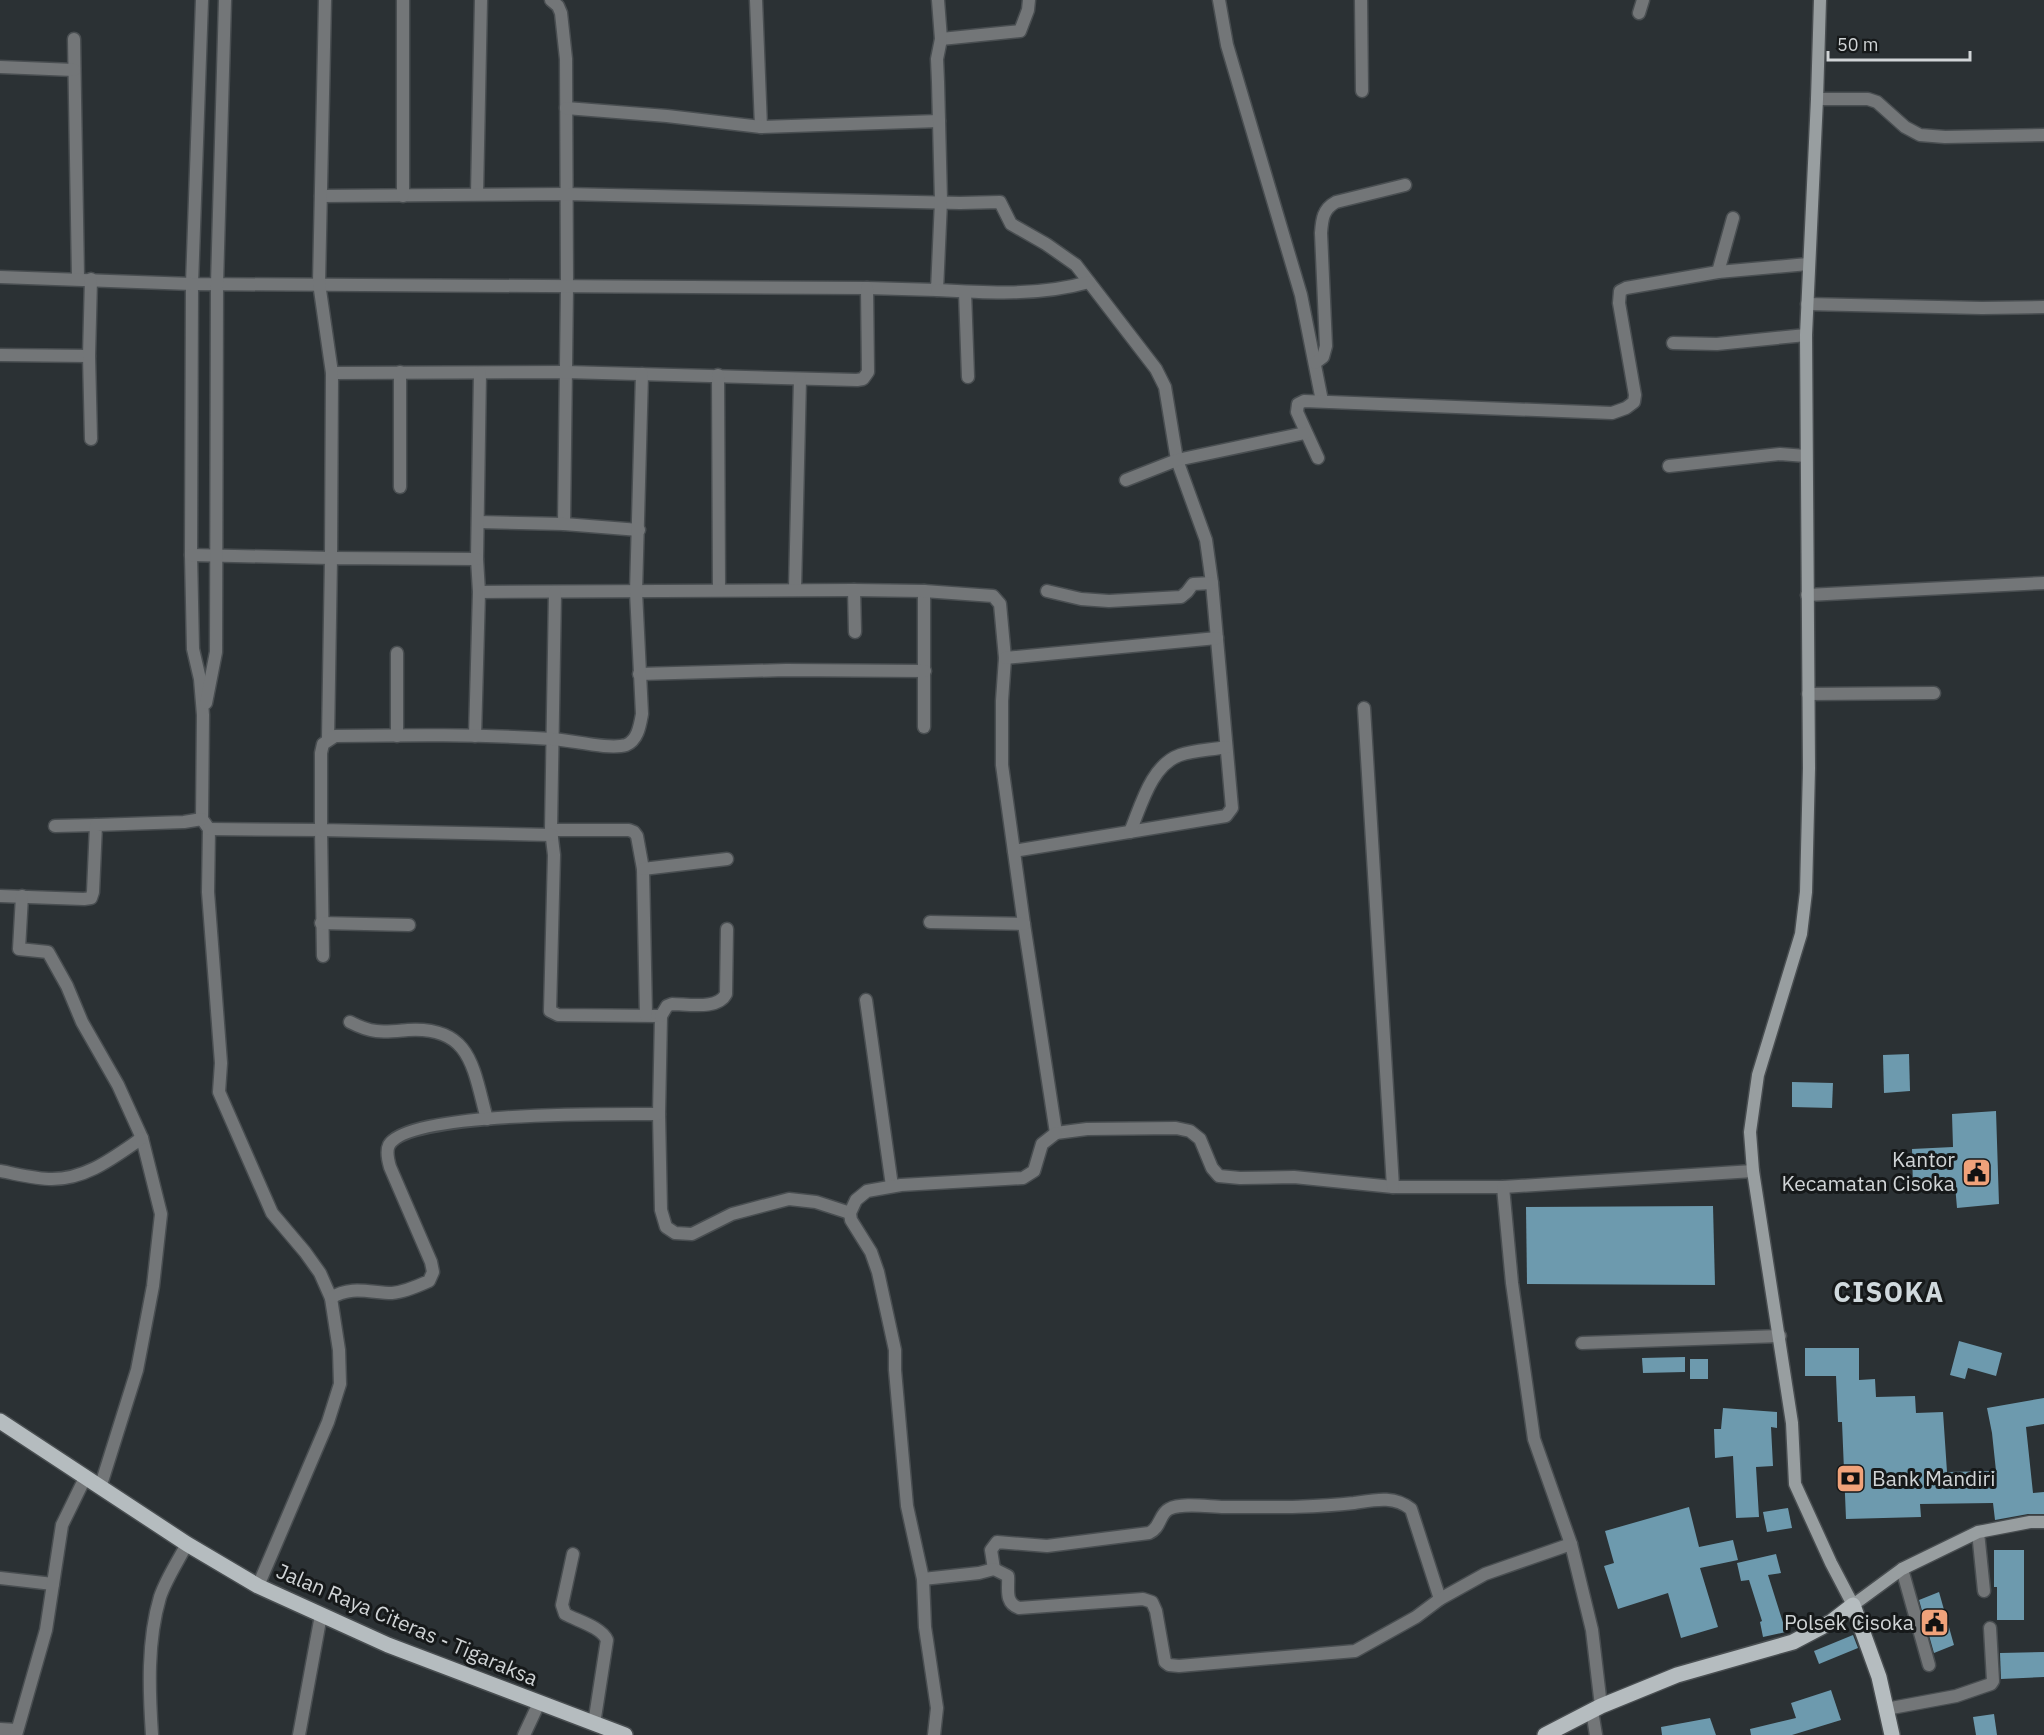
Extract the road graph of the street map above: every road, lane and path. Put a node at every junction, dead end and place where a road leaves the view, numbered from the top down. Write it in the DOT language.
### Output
graph roads {
  1 [pos="202,0"];
  2 [pos="225,0"];
  3 [pos="326,0"];
  4 [pos="404,0"];
  5 [pos="481,0"];
  6 [pos="551,0"];
  7 [pos="756,0"];
  8 [pos="938,0"];
  9 [pos="1029,0"];
  10 [pos="1219,0"];
  11 [pos="1361,0"];
  12 [pos="1643,0"];
  13 [pos="1820,0"];
  14 [pos="1639,13"];
  15 [pos="74,39"];
  16 [pos="941,39"];
  17 [pos="0,67"];
  18 [pos="74,70"];
  19 [pos="1362,91"];
  20 [pos="1817,99"];
  21 [pos="566,108"];
  22 [pos="939,121"];
  23 [pos="761,127"];
  24 [pos="2044,135"];
  25 [pos="1405,185"];
  26 [pos="477,194"];
  27 [pos="566,194"];
  28 [pos="321,196"];
  29 [pos="403,196"];
  30 [pos="941,201"];
  31 [pos="1734,218"];
  32 [pos="1808,264"];
  33 [pos="1718,272"];
  34 [pos="0,277"];
  35 [pos="85,279"];
  36 [pos="1089,282"];
  37 [pos="192,284"];
  38 [pos="217,284"];
  39 [pos="319,284"];
  40 [pos="567,287"];
  41 [pos="867,288"];
  42 [pos="937,290"];
  43 [pos="965,292"];
  44 [pos="1807,304"];
  45 [pos="2044,306"];
  46 [pos="1806,335"];
  47 [pos="1673,343"];
  48 [pos="0,354"];
  49 [pos="89,356"];
  50 [pos="1315,363"];
  51 [pos="400,372"];
  52 [pos="566,372"];
  53 [pos="332,373"];
  54 [pos="480,373"];
  55 [pos="642,374"];
  56 [pos="718,375"];
  57 [pos="968,377"];
  58 [pos="800,379"];
  59 [pos="1322,401"];
  60 [pos="1305,433"];
  61 [pos="91,439"];
  62 [pos="1806,456"];
  63 [pos="1318,458"];
  64 [pos="1177,460"];
  65 [pos="1669,466"];
  66 [pos="1126,480"];
  67 [pos="400,487"];
  68 [pos="478,522"];
  69 [pos="564,524"];
  70 [pos="639,530"];
  71 [pos="191,555"];
  72 [pos="216,556"];
  73 [pos="331,558"];
  74 [pos="477,559"];
  75 [pos="1212,583"];
  76 [pos="2044,583"];
  77 [pos="719,589"];
  78 [pos="795,589"];
  79 [pos="854,590"];
  80 [pos="924,591"];
  81 [pos="1047,591"];
  82 [pos="479,592"];
  83 [pos="555,592"];
  84 [pos="636,592"];
  85 [pos="1807,596"];
  86 [pos="855,632"];
  87 [pos="1217,638"];
  88 [pos="397,653"];
  89 [pos="1005,658"];
  90 [pos="925,671"];
  91 [pos="639,674"];
  92 [pos="1934,693"];
  93 [pos="1808,694"];
  94 [pos="1364,708"];
  95 [pos="203,715"];
  96 [pos="924,727"];
  97 [pos="397,736"];
  98 [pos="475,736"];
  99 [pos="328,739"];
  100 [pos="554,739"];
  101 [pos="1226,747"];
  102 [pos="206,824"];
  103 [pos="96,825"];
  104 [pos="55,826"];
  105 [pos="321,830"];
  106 [pos="551,832"];
  107 [pos="1130,832"];
  108 [pos="1014,851"];
  109 [pos="727,859"];
  110 [pos="643,869"];
  111 [pos="0,896"];
  112 [pos="22,896"];
  113 [pos="930,922"];
  114 [pos="321,923"];
  115 [pos="1024,924"];
  116 [pos="409,925"];
  117 [pos="727,929"];
  118 [pos="323,956"];
  119 [pos="866,1000"];
  120 [pos="646,1015"];
  121 [pos="661,1016"];
  122 [pos="350,1022"];
  123 [pos="659,1114"];
  124 [pos="487,1119"];
  125 [pos="1056,1132"];
  126 [pos="142,1138"];
  127 [pos="0,1171"];
  128 [pos="1753,1171"];
  129 [pos="892,1186"];
  130 [pos="1503,1186"];
  131 [pos="1394,1187"];
  132 [pos="850,1213"];
  133 [pos="331,1298"];
  134 [pos="1780,1336"];
  135 [pos="1582,1343"];
  136 [pos="0,1421"];
  137 [pos="85,1478"];
  138 [pos="100,1488"];
  139 [pos="2044,1522"];
  140 [pos="1978,1532"];
  141 [pos="187,1544"];
  142 [pos="1571,1544"];
  143 [pos="573,1554"];
  144 [pos="994,1569"];
  145 [pos="1902,1569"];
  146 [pos="0,1578"];
  147 [pos="923,1579"];
  148 [pos="54,1584"];
  149 [pos="258,1586"];
  150 [pos="1984,1591"];
  151 [pos="1440,1599"];
  152 [pos="1853,1605"];
  153 [pos="321,1615"];
  154 [pos="1990,1628"];
  155 [pos="1929,1665"];
  156 [pos="539,1703"];
  157 [pos="1596,1709"];
  158 [pos="1886,1709"];
  159 [pos="594,1724"];
  160 [pos="0,1729"];
  161 [pos="16,1732"];
  162 [pos="152,1735"];
  163 [pos="299,1735"];
  164 [pos="524,1735"];
  165 [pos="625,1735"];
  166 [pos="934,1735"];
  167 [pos="1545,1735"];
  168 [pos="1596,1735"];
  169 [pos="1892,1735"];
  1 -- 37 [label="street"];
  2 -- 38 [label="street"];
  3 -- 28 [label="street"];
  4 -- 29 [label="street"];
  5 -- 26 [label="street"];
  6 -- 21 [label="street"];
  7 -- 23 [label="street"];
  8 -- 16 [label="street"];
  9 -- 16 [label="street"];
  10 -- 50 [label="street"];
  11 -- 19 [label="street"];
  12 -- 14 [label="street"];
  13 -- 20 [label="street"];
  15 -- 18 [label="street"];
  16 -- 22 [label="street"];
  17 -- 18 [label="street"];
  18 -- 35 [label="street"];
  20 -- 24 [label="street"];
  20 -- 32 [label="street"];
  21 -- 23 [label="street"];
  21 -- 27 [label="street"];
  22 -- 23 [label="street"];
  22 -- 30 [label="street"];
  25 -- 50 [label="street"];
  26 -- 27 [label="street"];
  26 -- 29 [label="street"];
  27 -- 30 [label="street"];
  27 -- 40 [label="street"];
  28 -- 29 [label="street"];
  28 -- 39 [label="street"];
  30 -- 36 [label="street"];
  30 -- 42 [label="street"];
  31 -- 33 [label="street"];
  32 -- 33 [label="street"];
  32 -- 44 [label="street"];
  33 -- 59 [label="street"];
  34 -- 35 [label="street"];
  35 -- 37 [label="street"];
  35 -- 49 [label="street"];
  36 -- 43 [label="street"];
  36 -- 64 [label="street"];
  37 -- 38 [label="street"];
  37 -- 71 [label="street"];
  38 -- 39 [label="street"];
  38 -- 72 [label="street"];
  39 -- 40 [label="street"];
  39 -- 53 [label="street"];
  40 -- 41 [label="street"];
  40 -- 52 [label="street"];
  41 -- 42 [label="street"];
  41 -- 58 [label="street"];
  42 -- 43 [label="street"];
  43 -- 57 [label="street"];
  44 -- 45 [label="street"];
  44 -- 46 [label="street"];
  46 -- 47 [label="street"];
  46 -- 62 [label="street"];
  48 -- 49 [label="street"];
  49 -- 61 [label="street"];
  50 -- 59 [label="street"];
  51 -- 53 [label="street"];
  51 -- 54 [label="street"];
  51 -- 67 [label="street"];
  52 -- 54 [label="street"];
  52 -- 55 [label="street"];
  52 -- 69 [label="street"];
  53 -- 73 [label="street"];
  54 -- 68 [label="street"];
  55 -- 56 [label="street"];
  55 -- 70 [label="street"];
  56 -- 58 [label="street"];
  56 -- 77 [label="street"];
  58 -- 78 [label="street"];
  59 -- 60 [label="street"];
  60 -- 63 [label="street"];
  60 -- 64 [label="street"];
  62 -- 65 [label="street"];
  62 -- 85 [label="street"];
  64 -- 66 [label="street"];
  64 -- 75 [label="street"];
  68 -- 69 [label="street"];
  68 -- 74 [label="street"];
  69 -- 70 [label="street"];
  70 -- 84 [label="street"];
  71 -- 72 [label="street"];
  71 -- 95 [label="street"];
  72 -- 73 [label="street"];
  72 -- 95 [label="street"];
  73 -- 74 [label="street"];
  73 -- 99 [label="street"];
  74 -- 82 [label="street"];
  75 -- 81 [label="street"];
  75 -- 87 [label="street"];
  76 -- 85 [label="street"];
  77 -- 78 [label="street"];
  77 -- 84 [label="street"];
  78 -- 79 [label="street"];
  79 -- 80 [label="street"];
  79 -- 86 [label="street"];
  80 -- 89 [label="street"];
  80 -- 90 [label="street"];
  82 -- 83 [label="street"];
  82 -- 98 [label="street"];
  83 -- 84 [label="street"];
  83 -- 100 [label="street"];
  84 -- 91 [label="street"];
  85 -- 93 [label="street"];
  87 -- 89 [label="street"];
  87 -- 101 [label="street"];
  88 -- 97 [label="street"];
  89 -- 108 [label="street"];
  90 -- 91 [label="street"];
  90 -- 96 [label="street"];
  91 -- 100 [label="street"];
  92 -- 93 [label="street"];
  93 -- 128 [label="street"];
  94 -- 131 [label="street"];
  95 -- 102 [label="street"];
  97 -- 98 [label="street"];
  97 -- 99 [label="street"];
  98 -- 100 [label="street"];
  99 -- 105 [label="street"];
  100 -- 106 [label="street"];
  101 -- 107 [label="street"];
  101 -- 107 [label="street"];
  102 -- 103 [label="street"];
  102 -- 105 [label="street"];
  102 -- 133 [label="street"];
  103 -- 104 [label="street"];
  103 -- 112 [label="street"];
  105 -- 106 [label="street"];
  105 -- 114 [label="street"];
  106 -- 110 [label="street"];
  106 -- 120 [label="street"];
  107 -- 108 [label="street"];
  108 -- 115 [label="street"];
  109 -- 110 [label="street"];
  110 -- 120 [label="street"];
  111 -- 112 [label="street"];
  112 -- 126 [label="street"];
  113 -- 115 [label="street"];
  114 -- 116 [label="street"];
  114 -- 118 [label="street"];
  115 -- 125 [label="street"];
  117 -- 121 [label="street"];
  119 -- 129 [label="street"];
  120 -- 121 [label="street"];
  121 -- 123 [label="street"];
  122 -- 124 [label="street"];
  123 -- 124 [label="street"];
  123 -- 132 [label="street"];
  124 -- 133 [label="street"];
  125 -- 129 [label="street"];
  125 -- 131 [label="street"];
  126 -- 127 [label="street"];
  126 -- 138 [label="street"];
  128 -- 130 [label="street"];
  128 -- 134 [label="street"];
  129 -- 132 [label="street"];
  130 -- 131 [label="street"];
  130 -- 142 [label="street"];
  132 -- 147 [label="street"];
  133 -- 149 [label="street"];
  134 -- 135 [label="street"];
  134 -- 152 [label="street"];
  136 -- 137 [label="main road, Jalan Raya Citeras - Tigaraksa"];
  137 -- 138 [label="main road, Jalan Raya Citeras - Tigaraksa"];
  137 -- 148 [label="street"];
  138 -- 141 [label="main road, Jalan Raya Citeras - Tigaraksa"];
  139 -- 140 [label="street"];
  140 -- 145 [label="street"];
  140 -- 150 [label="street"];
  141 -- 149 [label="main road, Jalan Raya Citeras - Tigaraksa"];
  141 -- 162 [label="street"];
  142 -- 151 [label="street"];
  142 -- 157 [label="street"];
  143 -- 159 [label="street"];
  144 -- 147 [label="street"];
  144 -- 151 [label="street"];
  144 -- 151 [label="street"];
  145 -- 152 [label="street"];
  145 -- 155 [label="street"];
  146 -- 148 [label="street"];
  147 -- 166 [label="street"];
  148 -- 161 [label="street"];
  149 -- 153 [label="main road, Jalan Raya Citeras - Tigaraksa"];
  152 -- 157 [label="main road"];
  152 -- 158 [label="main road"];
  153 -- 156 [label="main road, Jalan Raya Citeras - Tigaraksa"];
  153 -- 163 [label="street"];
  154 -- 158 [label="street"];
  156 -- 159 [label="main road, Jalan Raya Citeras - Tigaraksa"];
  156 -- 164 [label="street"];
  157 -- 167 [label="main road"];
  157 -- 168 [label="street"];
  158 -- 169 [label="main road"];
  159 -- 165 [label="main road, Jalan Raya Citeras - Tigaraksa"];
  160 -- 161 [label="street"];
}
